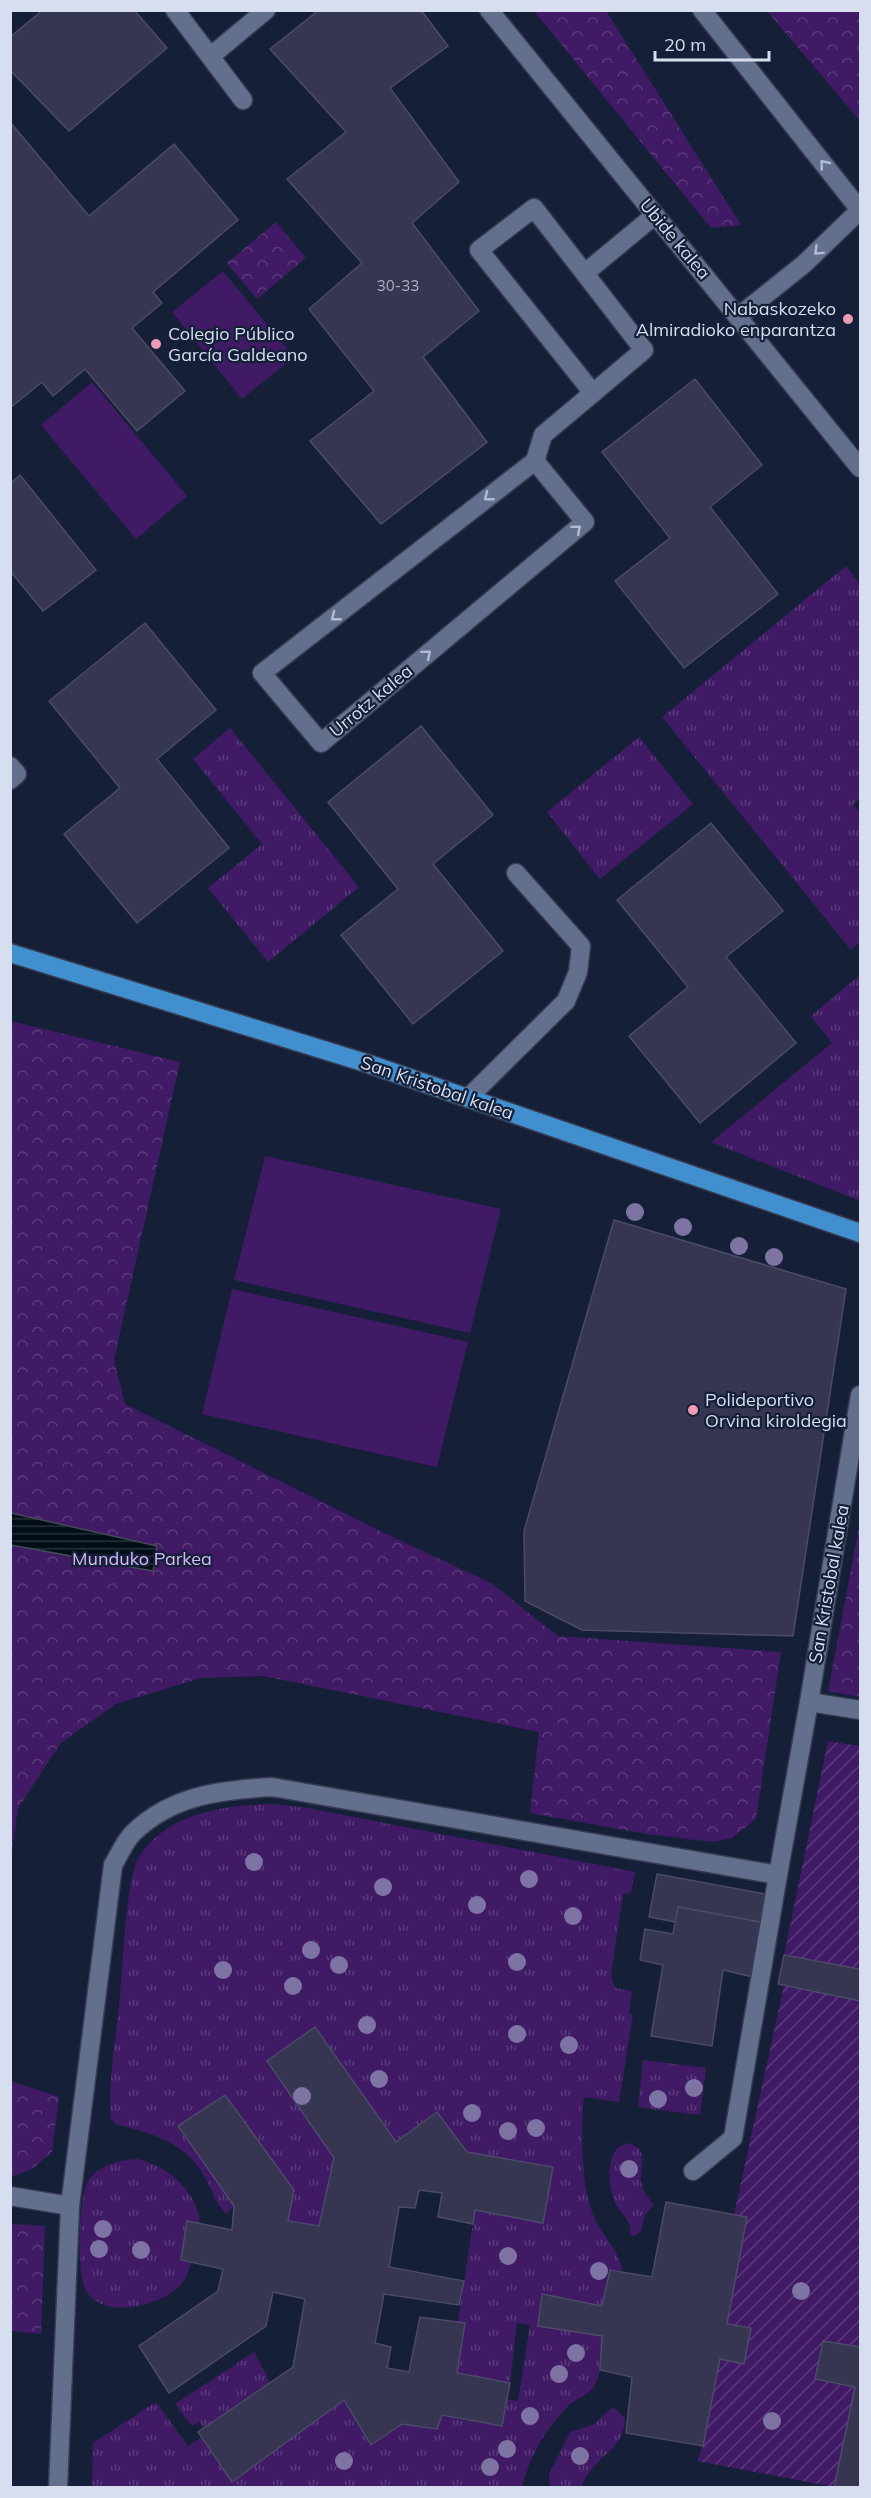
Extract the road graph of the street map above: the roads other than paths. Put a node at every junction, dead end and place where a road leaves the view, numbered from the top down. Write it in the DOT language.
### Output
graph roads {
  1 [pos="175,10"];
  2 [pos="266,10"];
  3 [pos="489,10"];
  4 [pos="702,10"];
  5 [pos="211,56"];
  6 [pos="243,100"];
  7 [pos="861,210"];
  8 [pos="655,215"];
  9 [pos="585,273"];
  10 [pos="739,316"];
  11 [pos="593,393"];
  12 [pos="535,461"];
  13 [pos="861,468"];
  14 [pos="10,766"];
  15 [pos="10,780"];
  16 [pos="516,873"];
  17 [pos="10,953"];
  18 [pos="468,1098"];
  19 [pos="861,1233"];
  20 [pos="861,1395"];
  21 [pos="809,1702"];
  22 [pos="861,1710"];
  23 [pos="778,1875"];
  24 [pos="693,2171"];
  25 [pos="10,2196"];
  26 [pos="70,2206"];
  27 [pos="58,2487"];
  1 -- 5 [label="street"];
  2 -- 5 [label="street"];
  3 -- 8 [label="street, Ubide kalea"];
  7 -- 4 [label="street, one-way"];
  5 -- 6 [label="street"];
  7 -- 10 [label="street, one-way"];
  8 -- 9 [label="street"];
  8 -- 10 [label="street, Ubide kalea"];
  9 -- 11 [label="street"];
  9 -- 11 [label="street"];
  10 -- 13 [label="street, Ubide kalea"];
  11 -- 12 [label="street"];
  12 -- 12 [label="street, Urrotz kalea, one-way"];
  14 -- 15 [label="street"];
  16 -- 18 [label="street"];
  17 -- 18 [label="main road, San Kristobal kalea"];
  18 -- 19 [label="main road, San Kristobal kalea"];
  20 -- 21 [label="street, San Kristobal kalea"];
  21 -- 22 [label="street"];
  21 -- 23 [label="street, San Kristobal kalea"];
  23 -- 24 [label="street, San Kristobal kalea"];
  23 -- 26 [label="street"];
  25 -- 26 [label="street"];
  26 -- 27 [label="street"];
}
